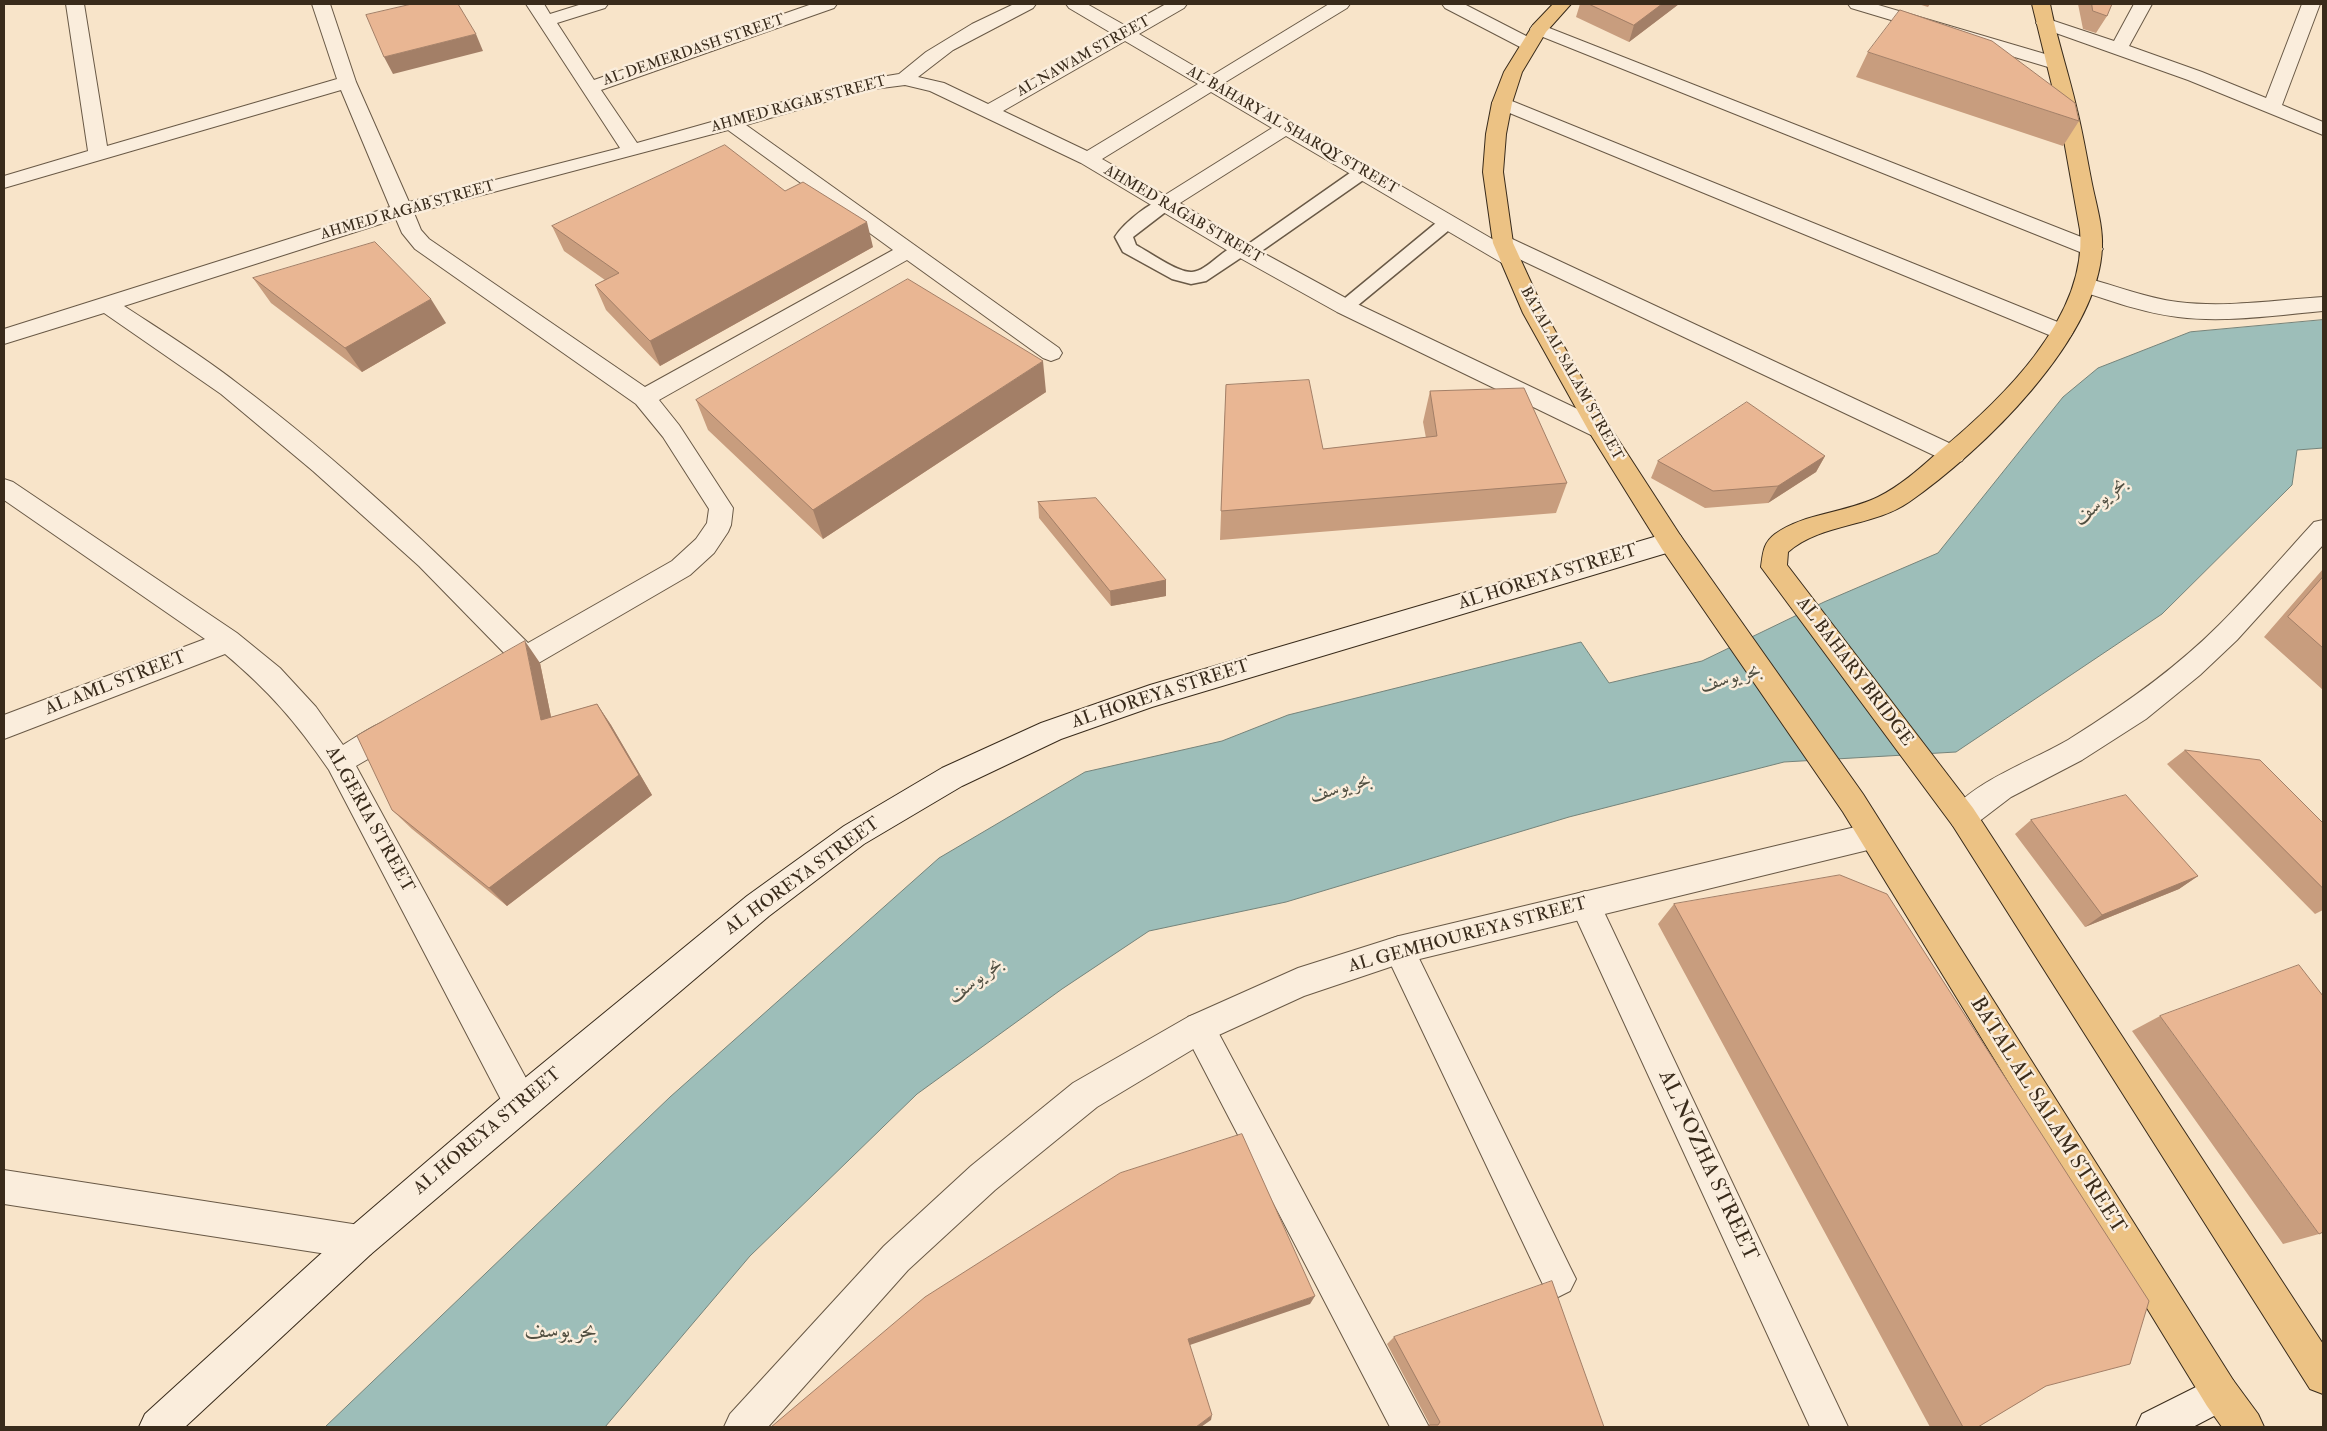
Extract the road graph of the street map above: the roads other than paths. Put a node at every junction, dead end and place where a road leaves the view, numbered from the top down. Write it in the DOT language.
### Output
graph roads {
  1 [pos="75,4"];
  2 [pos="321,4"];
  3 [pos="535,4"];
  4 [pos="599,4"];
  5 [pos="828,4"];
  6 [pos="1027,4"];
  7 [pos="1075,4"];
  8 [pos="1178,4"];
  9 [pos="1341,4"];
  10 [pos="1451,4"];
  11 [pos="1562,4"];
  12 [pos="1857,4"];
  13 [pos="2143,4"];
  14 [pos="2311,4"];
  15 [pos="2043,13"];
  16 [pos="546,22"];
  17 [pos="1126,33"];
  18 [pos="1534,36"];
  19 [pos="2119,48"];
  20 [pos="2055,63"];
  21 [pos="905,79"];
  22 [pos="347,82"];
  23 [pos="1212,83"];
  24 [pos="589,88"];
  25 [pos="1502,103"];
  26 [pos="2272,107"];
  27 [pos="989,111"];
  28 [pos="731,123"];
  29 [pos="1287,127"];
  30 [pos="2323,129"];
  31 [pos="632,150"];
  32 [pos="98,153"];
  33 [pos="1088,159"];
  34 [pos="1363,172"];
  35 [pos="4,182"];
  36 [pos="1166,203"];
  37 [pos="402,210"];
  38 [pos="1448,222"];
  39 [pos="2092,249"];
  40 [pos="1506,250"];
  41 [pos="907,251"];
  42 [pos="1244,251"];
  43 [pos="2086,285"];
  44 [pos="106,304"];
  45 [pos="2323,304"];
  46 [pos="1345,307"];
  47 [pos="2062,332"];
  48 [pos="4,337"];
  49 [pos="1051,353"];
  50 [pos="644,398"];
  51 [pos="1600,429"];
  52 [pos="1954,455"];
  53 [pos="4,488"];
  54 [pos="2323,529"];
  55 [pos="1671,542"];
  56 [pos="228,642"];
  57 [pos="525,657"];
  58 [pos="483,681"];
  59 [pos="415,718"];
  60 [pos="4,727"];
  61 [pos="339,760"];
  62 [pos="1963,817"];
  63 [pos="1872,836"];
  64 [pos="1585,906"];
  65 [pos="1399,950"];
  66 [pos="1199,1028"];
  67 [pos="521,1103"];
  68 [pos="4,1187"];
  69 [pos="360,1242"];
  70 [pos="1558,1279"];
  71 [pos="2320,1370"];
  72 [pos="2220,1393"];
  73 [pos="158,1427"];
  74 [pos="742,1427"];
  75 [pos="1410,1427"];
  76 [pos="1829,1427"];
  77 [pos="2155,1427"];
  78 [pos="2245,1427"];
  1 -- 32 [label="street"];
  2 -- 22 [label="street"];
  3 -- 16 [label="street"];
  4 -- 16 [label="street"];
  5 -- 24 [label="street, AL DEMERDASH STREET"];
  6 -- 21 [label="street"];
  7 -- 17 [label="street, AL BAHARY AL SHARQY STREET"];
  8 -- 17 [label="street, AL NAWAM STREET"];
  9 -- 23 [label="street"];
  10 -- 18 [label="street"];
  11 -- 18 [label="main road, BATAL AL SALAM STREET"];
  12 -- 20 [label="street"];
  13 -- 19 [label="street"];
  14 -- 26 [label="street"];
  15 -- 19 [label="street"];
  15 -- 20 [label="main road"];
  16 -- 24 [label="street"];
  17 -- 23 [label="street, AL BAHARY AL SHARQY STREET"];
  17 -- 27 [label="street, AL NAWAM STREET"];
  18 -- 25 [label="main road, BATAL AL SALAM STREET"];
  18 -- 39 [label="street"];
  19 -- 26 [label="street"];
  20 -- 39 [label="main road"];
  21 -- 27 [label="street, AHMED RAGAB STREET"];
  21 -- 28 [label="street, AHMED RAGAB STREET"];
  22 -- 32 [label="street"];
  22 -- 37 [label="street"];
  23 -- 29 [label="street, AL BAHARY AL SHARQY STREET"];
  23 -- 33 [label="street"];
  24 -- 31 [label="street"];
  25 -- 40 [label="main road, BATAL AL SALAM STREET"];
  25 -- 47 [label="street"];
  26 -- 30 [label="street"];
  27 -- 33 [label="street, AHMED RAGAB STREET"];
  28 -- 31 [label="street, AHMED RAGAB STREET"];
  28 -- 41 [label="street"];
  29 -- 34 [label="street, AL BAHARY AL SHARQY STREET"];
  29 -- 36 [label="street"];
  31 -- 37 [label="street, AHMED RAGAB STREET"];
  32 -- 35 [label="street"];
  33 -- 36 [label="street, AHMED RAGAB STREET"];
  34 -- 38 [label="street, AL BAHARY AL SHARQY STREET"];
  34 -- 42 [label="lane"];
  36 -- 42 [label="street, AHMED RAGAB STREET"];
  36 -- 42 [label="lane"];
  37 -- 44 [label="street, AHMED RAGAB STREET"];
  37 -- 50 [label="street"];
  38 -- 40 [label="street, AL BAHARY AL SHARQY STREET"];
  38 -- 46 [label="lane"];
  39 -- 43 [label="main road"];
  40 -- 51 [label="main road, BATAL AL SALAM STREET"];
  40 -- 52 [label="street, AL BAHARY AL SHARQY STREET"];
  41 -- 49 [label="street"];
  41 -- 50 [label="street"];
  42 -- 46 [label="street, AHMED RAGAB STREET"];
  43 -- 45 [label="street"];
  43 -- 47 [label="main road"];
  44 -- 48 [label="street, AHMED RAGAB STREET"];
  44 -- 57 [label="street"];
  46 -- 51 [label="street, AHMED RAGAB STREET"];
  47 -- 52 [label="main road"];
  50 -- 57 [label="street"];
  51 -- 55 [label="main road, BATAL AL SALAM STREET"];
  52 -- 62 [label="main road, AL BAHARY BRIDGE"];
  53 -- 56 [label="street, ALGERIA STREET"];
  54 -- 62 [label="street"];
  55 -- 63 [label="main road, BATAL AL SALAM STREET"];
  55 -- 67 [label="street, AL HOREYA STREET"];
  56 -- 60 [label="street, AL AML STREET"];
  56 -- 61 [label="street, ALGERIA STREET"];
  57 -- 58 [label="street"];
  59 -- 61 [label="street"];
  61 -- 67 [label="street, ALGERIA STREET"];
  62 -- 71 [label="main road"];
  63 -- 64 [label="street, AL GEMHOUREYA STREET"];
  63 -- 72 [label="main road, BATAL AL SALAM STREET"];
  64 -- 65 [label="street, AL GEMHOUREYA STREET"];
  64 -- 76 [label="street, AL NOZHA STREET"];
  65 -- 66 [label="street, AL GEMHOUREYA STREET"];
  65 -- 70 [label="street"];
  66 -- 74 [label="street, AL GEMHOUREYA STREET"];
  66 -- 75 [label="street"];
  67 -- 69 [label="street, AL HOREYA STREET"];
  68 -- 69 [label="street"];
  69 -- 73 [label="street, AL HOREYA STREET"];
  72 -- 77 [label="street"];
  72 -- 78 [label="main road, BATAL AL SALAM STREET"];
}
